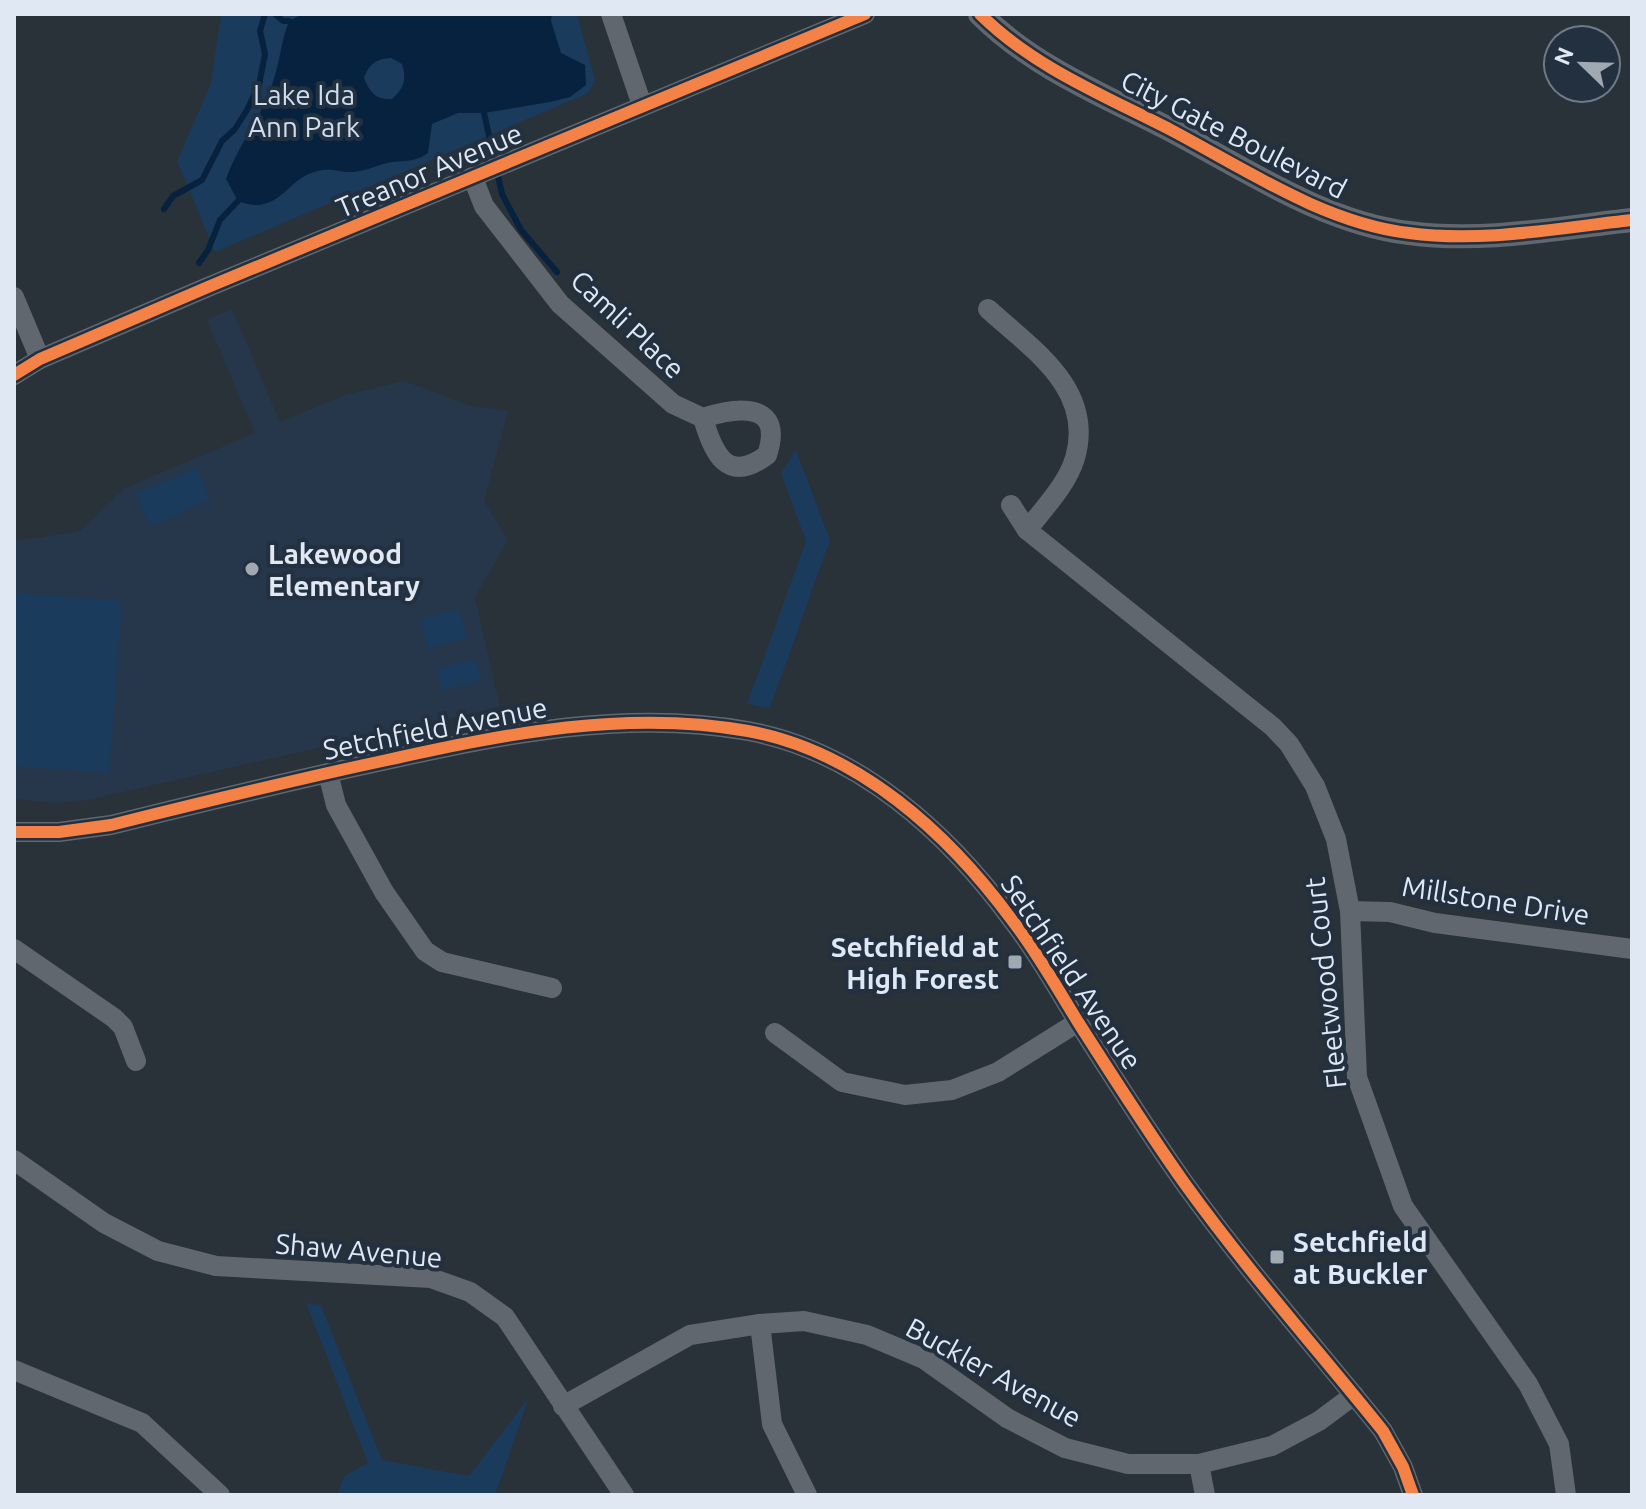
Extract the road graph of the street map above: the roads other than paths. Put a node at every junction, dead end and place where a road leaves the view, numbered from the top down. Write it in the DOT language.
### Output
graph roads {
  1 [pos="611,14"];
  2 [pos="865,14"];
  3 [pos="980,14"];
  4 [pos="642,105"];
  5 [pos="473,178"];
  6 [pos="1632,220"];
  7 [pos="14,297"];
  8 [pos="988,309"];
  9 [pos="40,359"];
  10 [pos="14,375"];
  11 [pos="703,418"];
  12 [pos="1011,505"];
  13 [pos="1027,530"];
  14 [pos="328,773"];
  15 [pos="14,832"];
  16 [pos="1350,911"];
  17 [pos="14,949"];
  18 [pos="1632,949"];
  19 [pos="552,988"];
  20 [pos="1078,1022"];
  21 [pos="775,1033"];
  22 [pos="136,1061"];
  23 [pos="14,1160"];
  24 [pos="760,1324"];
  25 [pos="14,1370"];
  26 [pos="1354,1395"];
  27 [pos="563,1406"];
  28 [pos="1199,1464"];
  29 [pos="220,1495"];
  30 [pos="624,1495"];
  31 [pos="807,1495"];
  32 [pos="1205,1495"];
  33 [pos="1413,1495"];
  34 [pos="1566,1495"];
  1 -- 4 [label="street"];
  2 -- 4 [label="street, Treanor Avenue"];
  3 -- 6 [label="street, City Gate Boulevard"];
  4 -- 5 [label="street, Treanor Avenue"];
  5 -- 9 [label="street, Treanor Avenue"];
  5 -- 11 [label="street, Camli Place"];
  7 -- 9 [label="street"];
  8 -- 13 [label="street"];
  9 -- 10 [label="street, Treanor Avenue"];
  12 -- 13 [label="street, Fleetwood Court"];
  13 -- 16 [label="street, Fleetwood Court"];
  14 -- 15 [label="street, Setchfield Avenue"];
  14 -- 19 [label="street"];
  14 -- 20 [label="street, Setchfield Avenue"];
  16 -- 18 [label="street, Millstone Drive"];
  16 -- 34 [label="street, Fleetwood Court"];
  17 -- 22 [label="street"];
  20 -- 21 [label="street"];
  20 -- 26 [label="street, Setchfield Avenue"];
  23 -- 27 [label="street, Shaw Avenue"];
  24 -- 27 [label="street, Buckler Avenue"];
  24 -- 28 [label="street, Buckler Avenue"];
  24 -- 31 [label="street"];
  25 -- 29 [label="street"];
  26 -- 28 [label="street, Buckler Avenue"];
  26 -- 33 [label="street, Setchfield Avenue"];
  27 -- 30 [label="street, Shaw Avenue"];
  28 -- 32 [label="street"];
}
